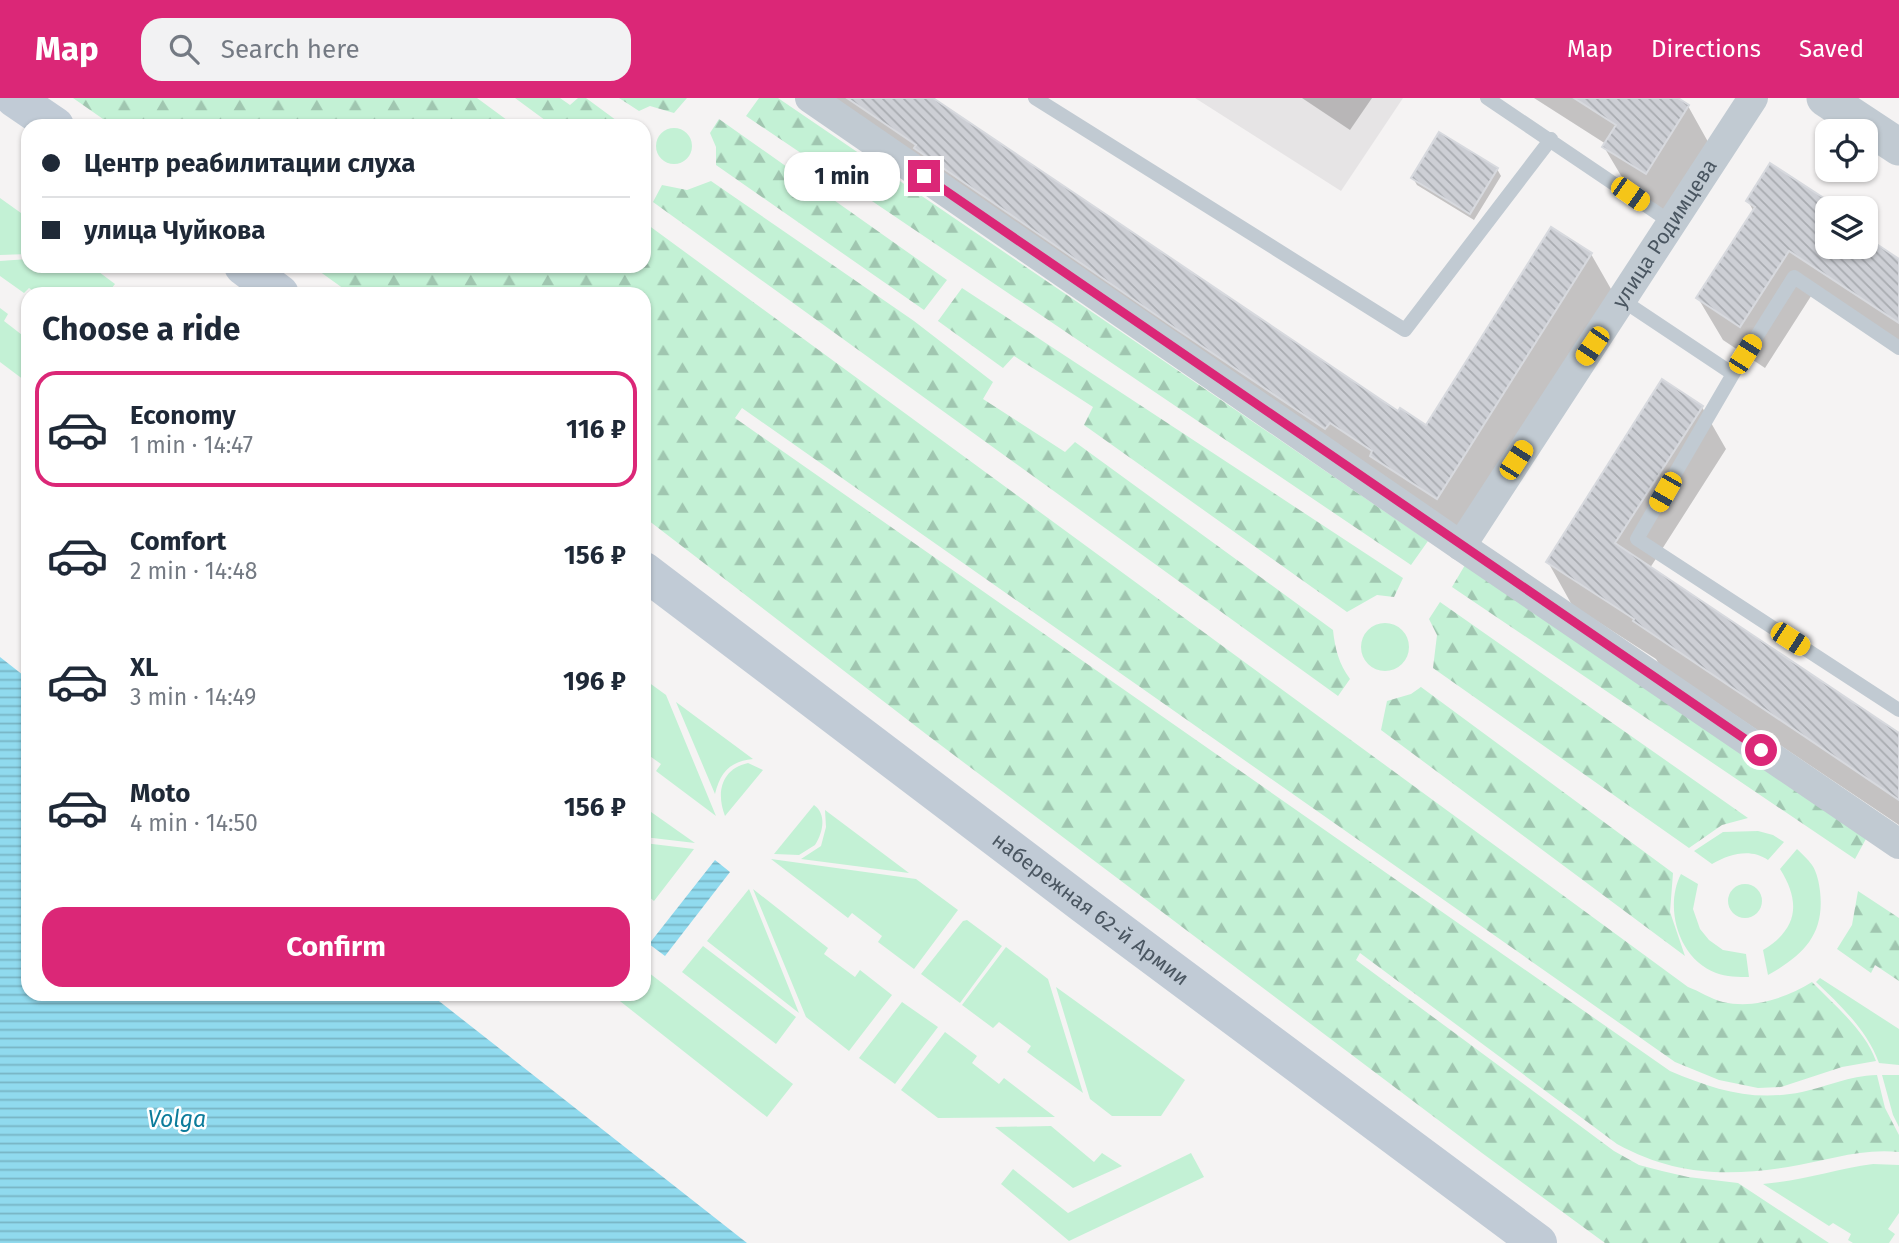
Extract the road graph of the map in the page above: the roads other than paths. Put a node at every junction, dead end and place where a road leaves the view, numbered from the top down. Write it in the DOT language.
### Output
graph roads {
  1 [pos="810,98"];
  2 [pos="1035,98"];
  3 [pos="1487,98"];
  4 [pos="1753,98"];
  5 [pos="1825,98"];
  6 [pos="1551,139"];
  7 [pos="1899,147"];
  8 [pos="1672,223"];
  9 [pos="252,273"];
  10 [pos="271,287"];
  11 [pos="1622,300"];
  12 [pos="1899,348"];
  13 [pos="1733,374"];
  14 [pos="1461,546"];
  15 [pos="651,576"];
  16 [pos="1899,710"];
  17 [pos="1899,844"];
  18 [pos="1538,1243"];
  1 -- 14 [label="street"];
  2 -- 6 [label="lane"];
  3 -- 6 [label="lane"];
  4 -- 8 [label="street, улица Родимцева"];
  5 -- 7 [label="street"];
  6 -- 8 [label="lane"];
  8 -- 11 [label="street, улица Родимцева"];
  9 -- 10 [label="main road"];
  11 -- 13 [label="lane"];
  11 -- 14 [label="street, улица Родимцева"];
  12 -- 13 [label="lane"];
  13 -- 16 [label="lane"];
  14 -- 17 [label="street"];
  15 -- 18 [label="main road, набережная 62-й Армии"];
}
